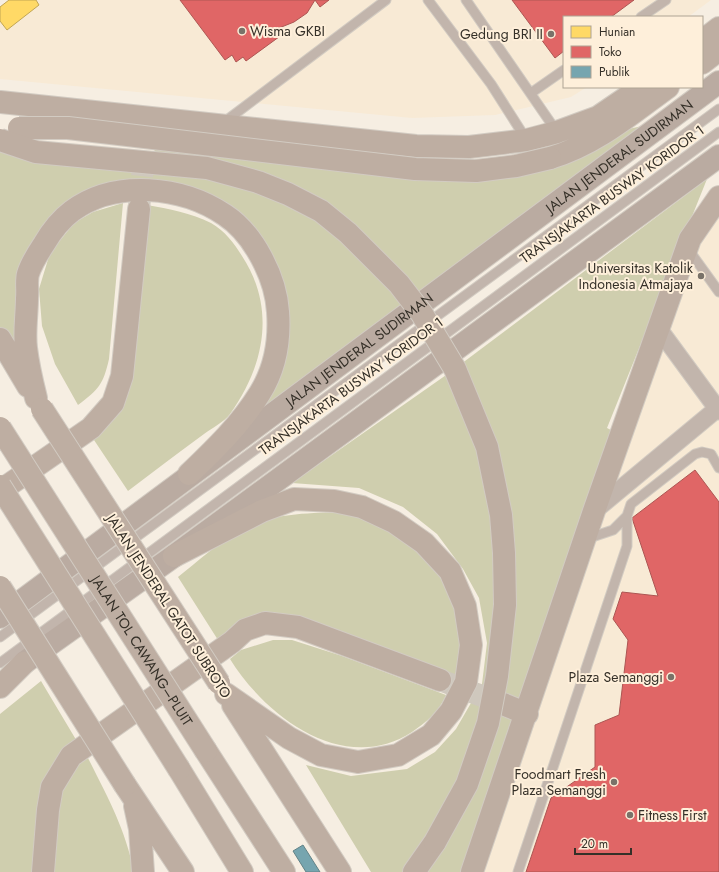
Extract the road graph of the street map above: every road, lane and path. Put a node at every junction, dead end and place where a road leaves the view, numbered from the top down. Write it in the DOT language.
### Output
graph roads {
  1 [pos="386,0"];
  2 [pos="428,0"];
  3 [pos="466,0"];
  4 [pos="666,0"];
  5 [pos="642,16"];
  6 [pos="719,28"];
  7 [pos="703,40"];
  8 [pos="719,50"];
  9 [pos="703,62"];
  10 [pos="563,71"];
  11 [pos="719,82"];
  12 [pos="641,88"];
  13 [pos="667,88"];
  14 [pos="531,93"];
  15 [pos="0,102"];
  16 [pos="719,109"];
  17 [pos="220,125"];
  18 [pos="0,130"];
  19 [pos="557,132"];
  20 [pos="719,132"];
  21 [pos="0,140"];
  22 [pos="527,140"];
  23 [pos="719,156"];
  24 [pos="719,197"];
  25 [pos="139,209"];
  26 [pos="687,248"];
  27 [pos="719,292"];
  28 [pos="658,328"];
  29 [pos="0,339"];
  30 [pos="39,404"];
  31 [pos="719,409"];
  32 [pos="0,428"];
  33 [pos="719,468"];
  34 [pos="190,474"];
  35 [pos="0,486"];
  36 [pos="0,492"];
  37 [pos="594,511"];
  38 [pos="627,516"];
  39 [pos="584,540"];
  40 [pos="174,556"];
  41 [pos="0,587"];
  42 [pos="0,617"];
  43 [pos="0,637"];
  44 [pos="0,663"];
  45 [pos="24,663"];
  46 [pos="0,680"];
  47 [pos="440,680"];
  48 [pos="0,687"];
  49 [pos="222,689"];
  50 [pos="503,704"];
  51 [pos="526,714"];
  52 [pos="128,789"];
  53 [pos="43,872"];
  54 [pos="143,872"];
  55 [pos="183,872"];
  56 [pos="242,872"];
  57 [pos="284,872"];
  58 [pos="340,872"];
  59 [pos="414,872"];
  60 [pos="472,872"];
  61 [pos="518,872"];
  1 -- 17 [label="lane"];
  2 -- 22 [label="lane"];
  3 -- 14 [label="lane"];
  4 -- 5 [label="lane"];
  6 -- 7 [label="highway"];
  8 -- 9 [label="highway"];
  10 -- 14 [label="lane"];
  11 -- 34 [label="main road, JALAN JENDERAL SUDIRMAN"];
  12 -- 19 [label="highway"];
  13 -- 18 [label="highway, bridge"];
  14 -- 19 [label="lane"];
  15 -- 17 [label="highway"];
  16 -- 43 [label="lane, TRANSJAKARTA BUSWAY KORIDOR 1"];
  17 -- 22 [label="highway"];
  19 -- 22 [label="highway"];
  20 -- 44 [label="lane, TRANSJAKARTA BUSWAY KORIDOR 1"];
  21 -- 59 [label="highway, bridge"];
  23 -- 40 [label="main road"];
  24 -- 26 [label="highway"];
  25 -- 36 [label="highway"];
  26 -- 27 [label="lane"];
  26 -- 28 [label="highway"];
  28 -- 31 [label="street"];
  28 -- 37 [label="highway"];
  29 -- 30 [label="highway, JALAN JENDERAL GATOT SUBROTO"];
  30 -- 34 [label="highway"];
  30 -- 49 [label="highway, JALAN JENDERAL GATOT SUBROTO, bridge"];
  31 -- 37 [label="street"];
  32 -- 57 [label="highway, JALAN TOL CAWANG–PLUIT, bridge"];
  33 -- 38 [label="lane"];
  34 -- 42 [label="main road, JALAN JENDERAL SUDIRMAN"];
  35 -- 56 [label="highway, bridge"];
  37 -- 39 [label="highway"];
  38 -- 39 [label="lane"];
  38 -- 61 [label="lane"];
  39 -- 51 [label="highway"];
  40 -- 45 [label="main road"];
  40 -- 49 [label="highway"];
  41 -- 52 [label="highway, bridge"];
  45 -- 46 [label="main road"];
  45 -- 48 [label="highway"];
  47 -- 53 [label="highway"];
  49 -- 58 [label="highway, JALAN JENDERAL GATOT SUBROTO"];
  50 -- 51 [label="highway"];
  51 -- 60 [label="highway"];
  52 -- 54 [label="highway"];
  52 -- 55 [label="highway"];
}
